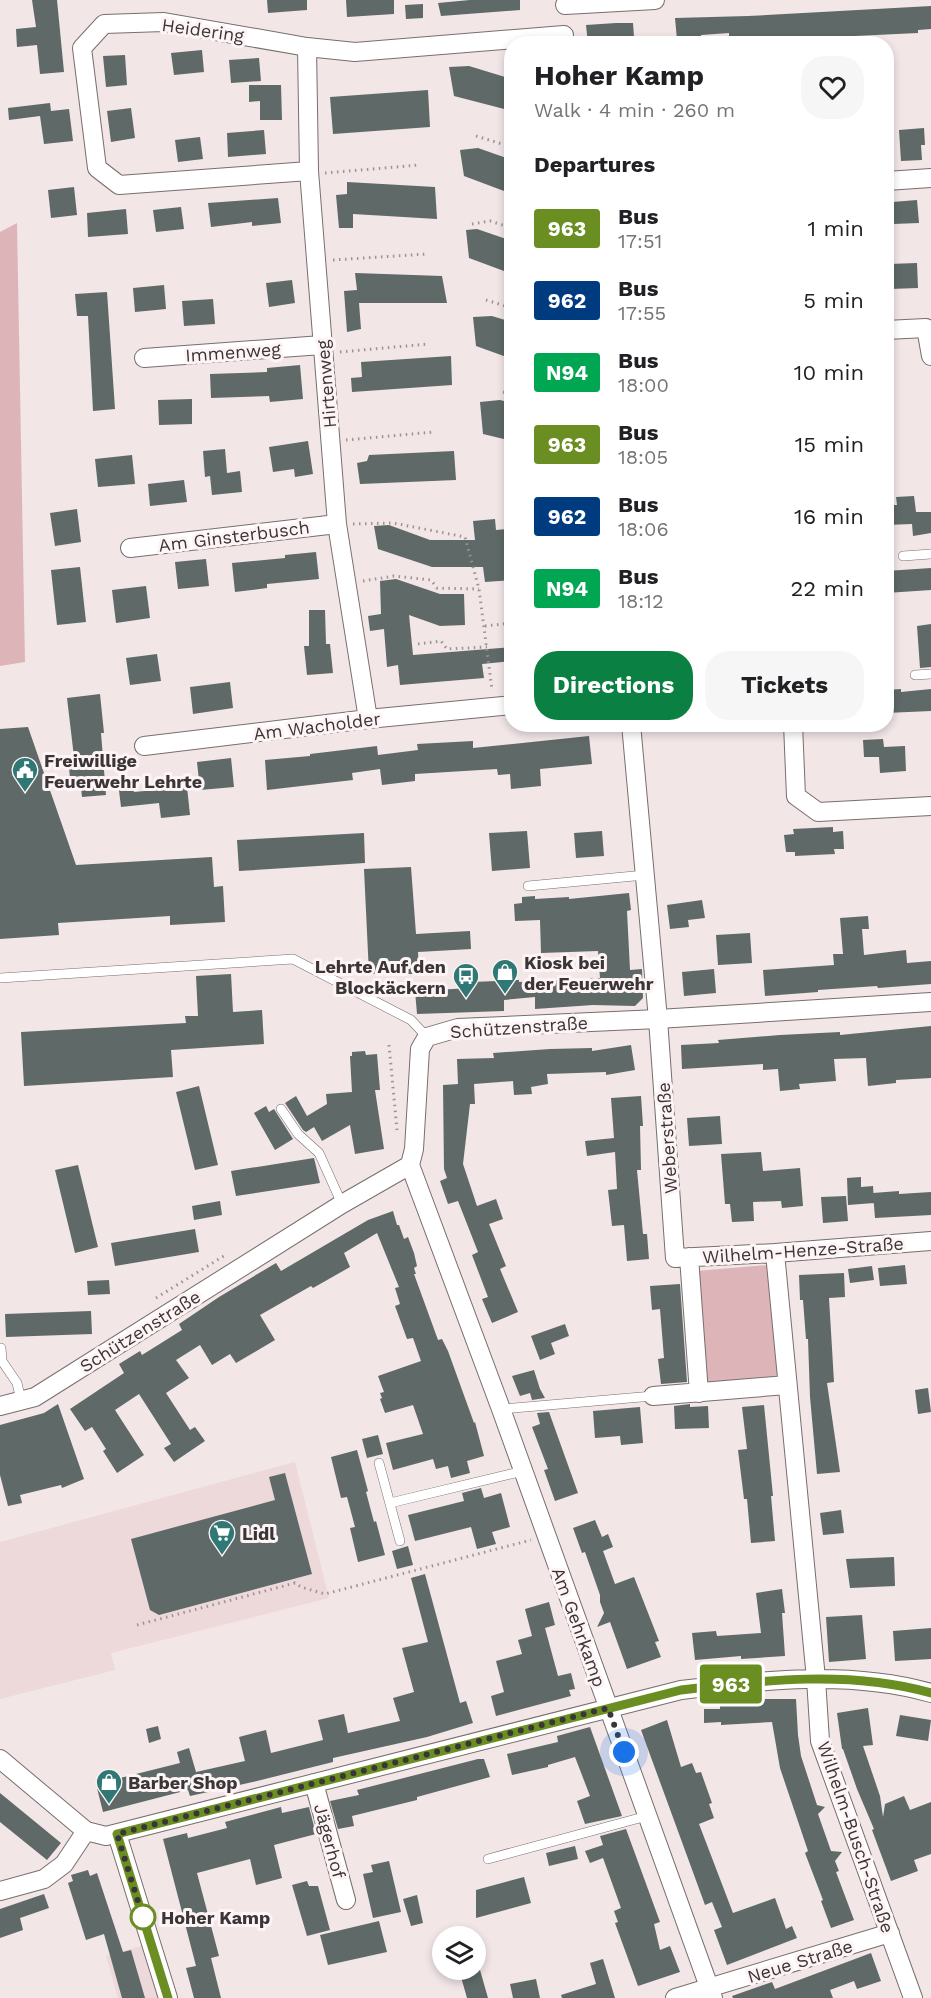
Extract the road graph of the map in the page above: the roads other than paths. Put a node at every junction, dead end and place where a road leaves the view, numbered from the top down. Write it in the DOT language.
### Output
graph roads {
  1 [pos="655,0"];
  2 [pos="564,3"];
  3 [pos="564,36"];
  4 [pos="504,43"];
  5 [pos="307,47"];
  6 [pos="309,173"];
  7 [pos="931,178"];
  8 [pos="894,180"];
  9 [pos="894,330"];
  10 [pos="323,349"];
  11 [pos="931,356"];
  12 [pos="144,358"];
  13 [pos="338,524"];
  14 [pos="130,548"];
  15 [pos="931,554"];
  16 [pos="903,556"];
  17 [pos="931,674"];
  18 [pos="915,675"];
  19 [pos="504,706"];
  20 [pos="368,719"];
  21 [pos="633,732"];
  22 [pos="793,732"];
  23 [pos="144,746"];
  24 [pos="931,806"];
  25 [pos="645,875"];
  26 [pos="528,886"];
  27 [pos="0,978"];
  28 [pos="931,1002"];
  29 [pos="658,1019"];
  30 [pos="428,1037"];
  31 [pos="281,1109"];
  32 [pos="410,1164"];
  33 [pos="342,1204"];
  34 [pos="931,1241"];
  35 [pos="775,1253"];
  36 [pos="682,1258"];
  37 [pos="1,1348"];
  38 [pos="787,1385"];
  39 [pos="699,1392"];
  40 [pos="653,1396"];
  41 [pos="21,1400"];
  42 [pos="0,1406"];
  43 [pos="501,1409"];
  44 [pos="379,1463"];
  45 [pos="523,1471"];
  46 [pos="390,1503"];
  47 [pos="399,1541"];
  48 [pos="816,1679"];
  49 [pos="931,1693"];
  50 [pos="608,1708"];
  51 [pos="0,1759"];
  52 [pos="315,1784"];
  53 [pos="647,1816"];
  54 [pos="86,1831"];
  55 [pos="117,1834"];
  56 [pos="488,1859"];
  57 [pos="0,1891"];
  58 [pos="346,1900"];
  59 [pos="890,1933"];
  60 [pos="712,1993"];
  61 [pos="168,1998"];
  62 [pos="675,1998"];
  63 [pos="913,1998"];
  1 -- 2 [label="street"];
  2 -- 3 [label="street"];
  4 -- 5 [label="street, Heidering"];
  5 -- 6 [label="street, Hirtenweg"];
  5 -- 6 [label="street, Heidering"];
  6 -- 10 [label="street, Hirtenweg"];
  7 -- 8 [label="street"];
  9 -- 11 [label="street"];
  10 -- 12 [label="street, Immenweg"];
  10 -- 13 [label="street, Hirtenweg"];
  13 -- 14 [label="street, Am Ginsterbusch"];
  13 -- 20 [label="street, Hirtenweg"];
  15 -- 16 [label="lane"];
  17 -- 18 [label="lane"];
  19 -- 20 [label="street, Am Wacholder"];
  20 -- 23 [label="street, Am Wacholder"];
  21 -- 25 [label="street, Weberstraße"];
  22 -- 24 [label="street"];
  25 -- 26 [label="lane"];
  25 -- 29 [label="street, Weberstraße"];
  27 -- 30 [label="lane"];
  28 -- 29 [label="street, Schützenstraße"];
  29 -- 30 [label="street, Schützenstraße"];
  29 -- 36 [label="street, Weberstraße"];
  30 -- 32 [label="street, Schützenstraße"];
  31 -- 33 [label="lane"];
  32 -- 33 [label="street, Schützenstraße"];
  32 -- 43 [label="street, Am Gehrkamp"];
  33 -- 41 [label="street, Schützenstraße"];
  34 -- 35 [label="street, Wilhelm-Henze-Straße"];
  35 -- 36 [label="street, Wilhelm-Henze-Straße"];
  35 -- 38 [label="street, Wilhelm-Busch-Straße"];
  36 -- 39 [label="street, Weberstraße"];
  37 -- 41 [label="lane"];
  38 -- 39 [label="street"];
  38 -- 48 [label="street, Wilhelm-Busch-Straße"];
  39 -- 40 [label="street"];
  40 -- 43 [label="lane"];
  41 -- 42 [label="street, Schützenstraße"];
  43 -- 45 [label="street, Am Gehrkamp"];
  44 -- 46 [label="lane"];
  45 -- 46 [label="lane"];
  45 -- 50 [label="street, Am Gehrkamp"];
  46 -- 47 [label="lane"];
  48 -- 49 [label="street"];
  48 -- 50 [label="street"];
  48 -- 59 [label="street, Wilhelm-Busch-Straße"];
  50 -- 52 [label="street"];
  50 -- 53 [label="street, Am Gehrkamp"];
  51 -- 54 [label="street"];
  52 -- 55 [label="street"];
  52 -- 58 [label="street, Jägerhof"];
  53 -- 56 [label="lane"];
  53 -- 60 [label="street, Am Gehrkamp"];
  54 -- 55 [label="street"];
  54 -- 57 [label="street"];
  55 -- 61 [label="street"];
  59 -- 60 [label="street, Neue Straße"];
  59 -- 63 [label="street, Wilhelm-Busch-Straße"];
  60 -- 62 [label="street, Neue Straße"];
}
